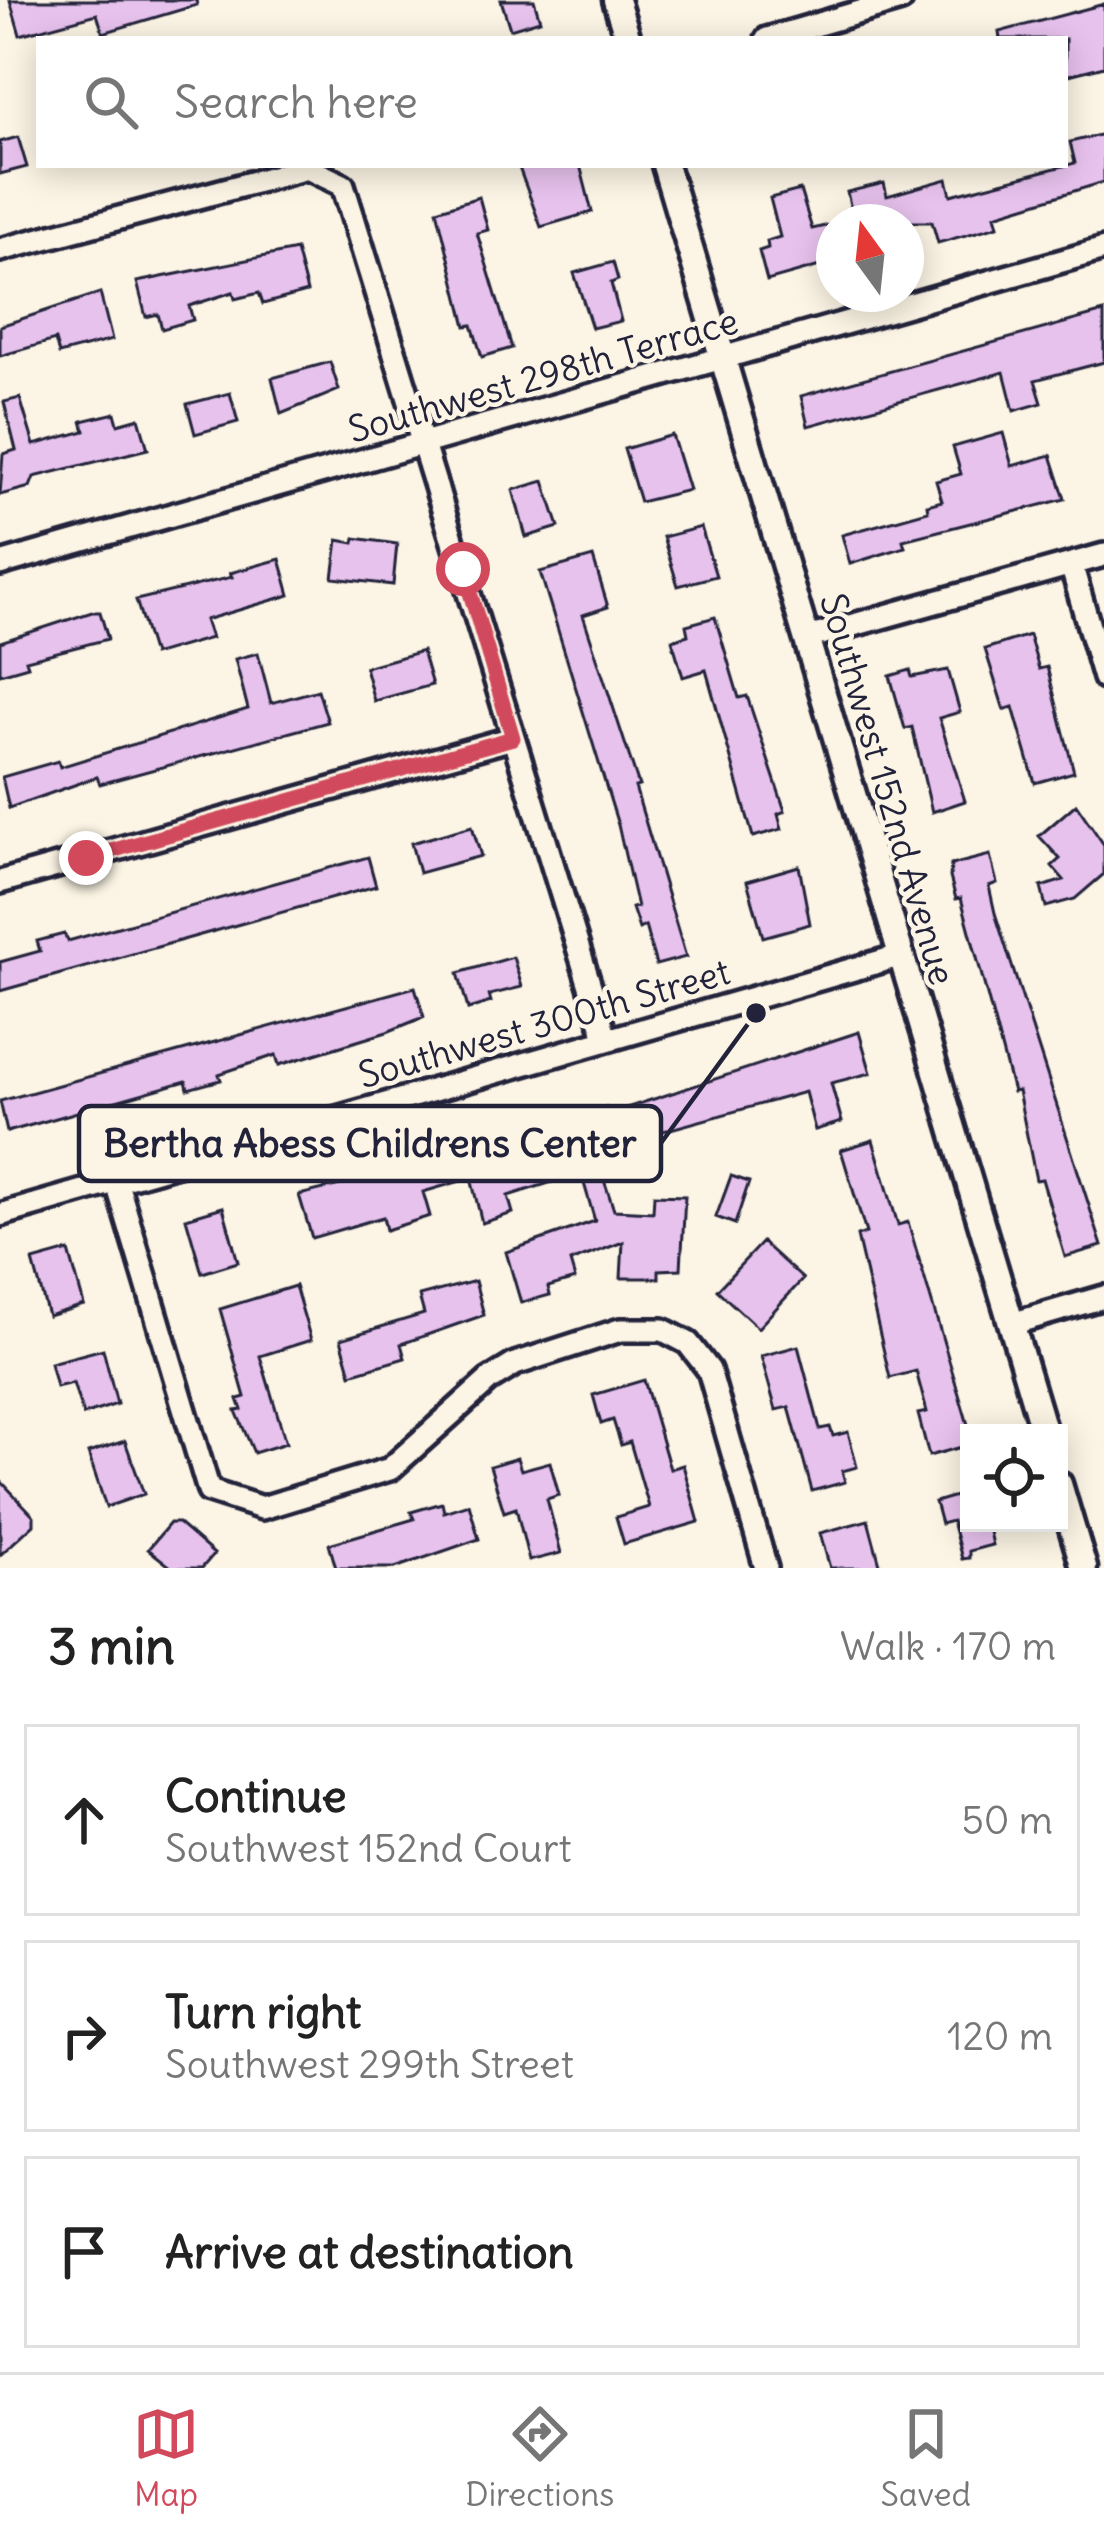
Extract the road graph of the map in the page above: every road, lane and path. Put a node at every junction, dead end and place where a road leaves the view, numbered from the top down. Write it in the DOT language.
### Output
graph roads {
  1 [pos="616,0"];
  2 [pos="901,0"];
  3 [pos="627,36"];
  4 [pos="777,36"];
  5 [pos="308,168"];
  6 [pos="666,168"];
  7 [pos="1104,249"];
  8 [pos="0,250"];
  9 [pos="722,359"];
  10 [pos="425,442"];
  11 [pos="1104,555"];
  12 [pos="0,564"];
  13 [pos="1071,564"];
  14 [pos="807,638"];
  15 [pos="1104,678"];
  16 [pos="513,738"];
  17 [pos="0,882"];
  18 [pos="899,956"];
  19 [pos="606,1038"];
  20 [pos="116,1180"];
  21 [pos="0,1215"];
  22 [pos="1104,1297"];
  23 [pos="1011,1324"];
  24 [pos="1041,1424"];
  25 [pos="1068,1514"];
  26 [pos="766,1568"];
  27 [pos="1084,1568"];
  1 -- 3 [label="street"];
  2 -- 4 [label="street"];
  5 -- 8 [label="street"];
  5 -- 10 [label="street"];
  6 -- 9 [label="street, Southwest 152nd Avenue"];
  7 -- 9 [label="street, Southwest 298th Terrace"];
  9 -- 10 [label="street, Southwest 298th Terrace"];
  9 -- 14 [label="street, Southwest 152nd Avenue"];
  10 -- 12 [label="street, Southwest 298th Terrace"];
  10 -- 16 [label="street"];
  11 -- 13 [label="street"];
  13 -- 14 [label="street"];
  13 -- 15 [label="street"];
  14 -- 18 [label="street, Southwest 152nd Avenue"];
  16 -- 17 [label="street"];
  16 -- 19 [label="street"];
  18 -- 19 [label="street, Southwest 300th Street"];
  18 -- 23 [label="street, Southwest 152nd Avenue"];
  19 -- 20 [label="street, Southwest 300th Street"];
  20 -- 21 [label="street, Southwest 300th Street"];
  20 -- 26 [label="street"];
  22 -- 23 [label="street"];
  23 -- 24 [label="street, Southwest 152nd Avenue"];
  25 -- 27 [label="street"];
}
